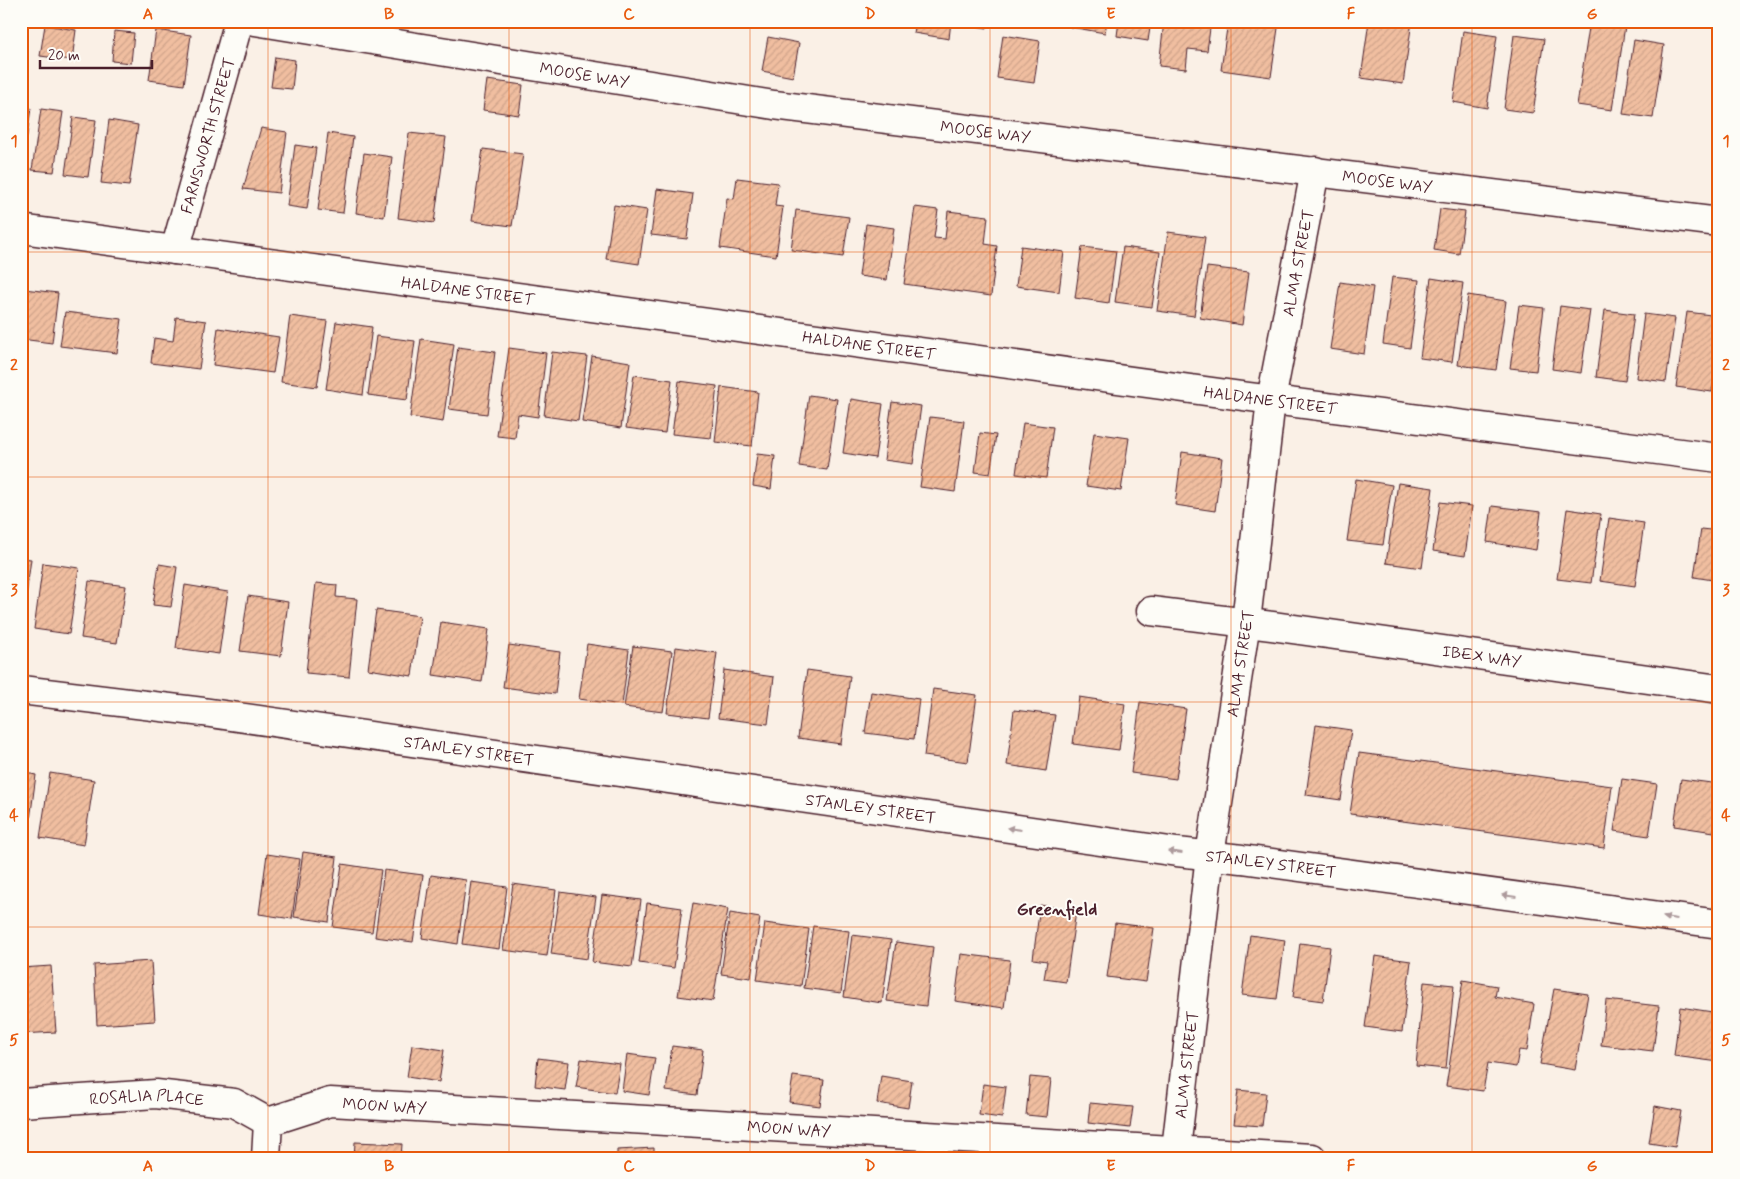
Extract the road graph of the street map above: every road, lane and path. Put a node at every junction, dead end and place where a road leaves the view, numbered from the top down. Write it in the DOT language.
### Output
graph roads {
  1 [pos="239,21"];
  2 [pos="255,21"];
  3 [pos="1315,171"];
  4 [pos="1719,222"];
  5 [pos="21,229"];
  6 [pos="175,250"];
  7 [pos="1271,400"];
  8 [pos="1719,458"];
  9 [pos="1152,611"];
  10 [pos="1246,622"];
  11 [pos="1719,689"];
  12 [pos="21,690"];
  13 [pos="1210,855"];
  14 [pos="1719,924"];
  15 [pos="21,1102"];
  16 [pos="268,1122"];
  17 [pos="1176,1154"];
  18 [pos="266,1158"];
  19 [pos="1312,1158"];
  1 -- 6 [label="street, FARNSWORTH STREET"];
  2 -- 3 [label="street, MOOSE WAY"];
  3 -- 4 [label="street, MOOSE WAY"];
  3 -- 7 [label="street, ALMA STREET"];
  5 -- 6 [label="street, HALDANE STREET"];
  6 -- 7 [label="street, HALDANE STREET"];
  7 -- 8 [label="street, HALDANE STREET"];
  7 -- 10 [label="street, ALMA STREET"];
  9 -- 10 [label="street, IBEX WAY"];
  10 -- 11 [label="street, IBEX WAY"];
  10 -- 13 [label="street, ALMA STREET"];
  13 -- 12 [label="street, STANLEY STREET, one-way"];
  14 -- 13 [label="street, STANLEY STREET, one-way"];
  13 -- 17 [label="street, ALMA STREET"];
  15 -- 16 [label="street, ROSALIA PLACE"];
  16 -- 17 [label="street, MOON WAY"];
  16 -- 18 [label="street"];
  17 -- 19 [label="street, MOON WAY"];
}
